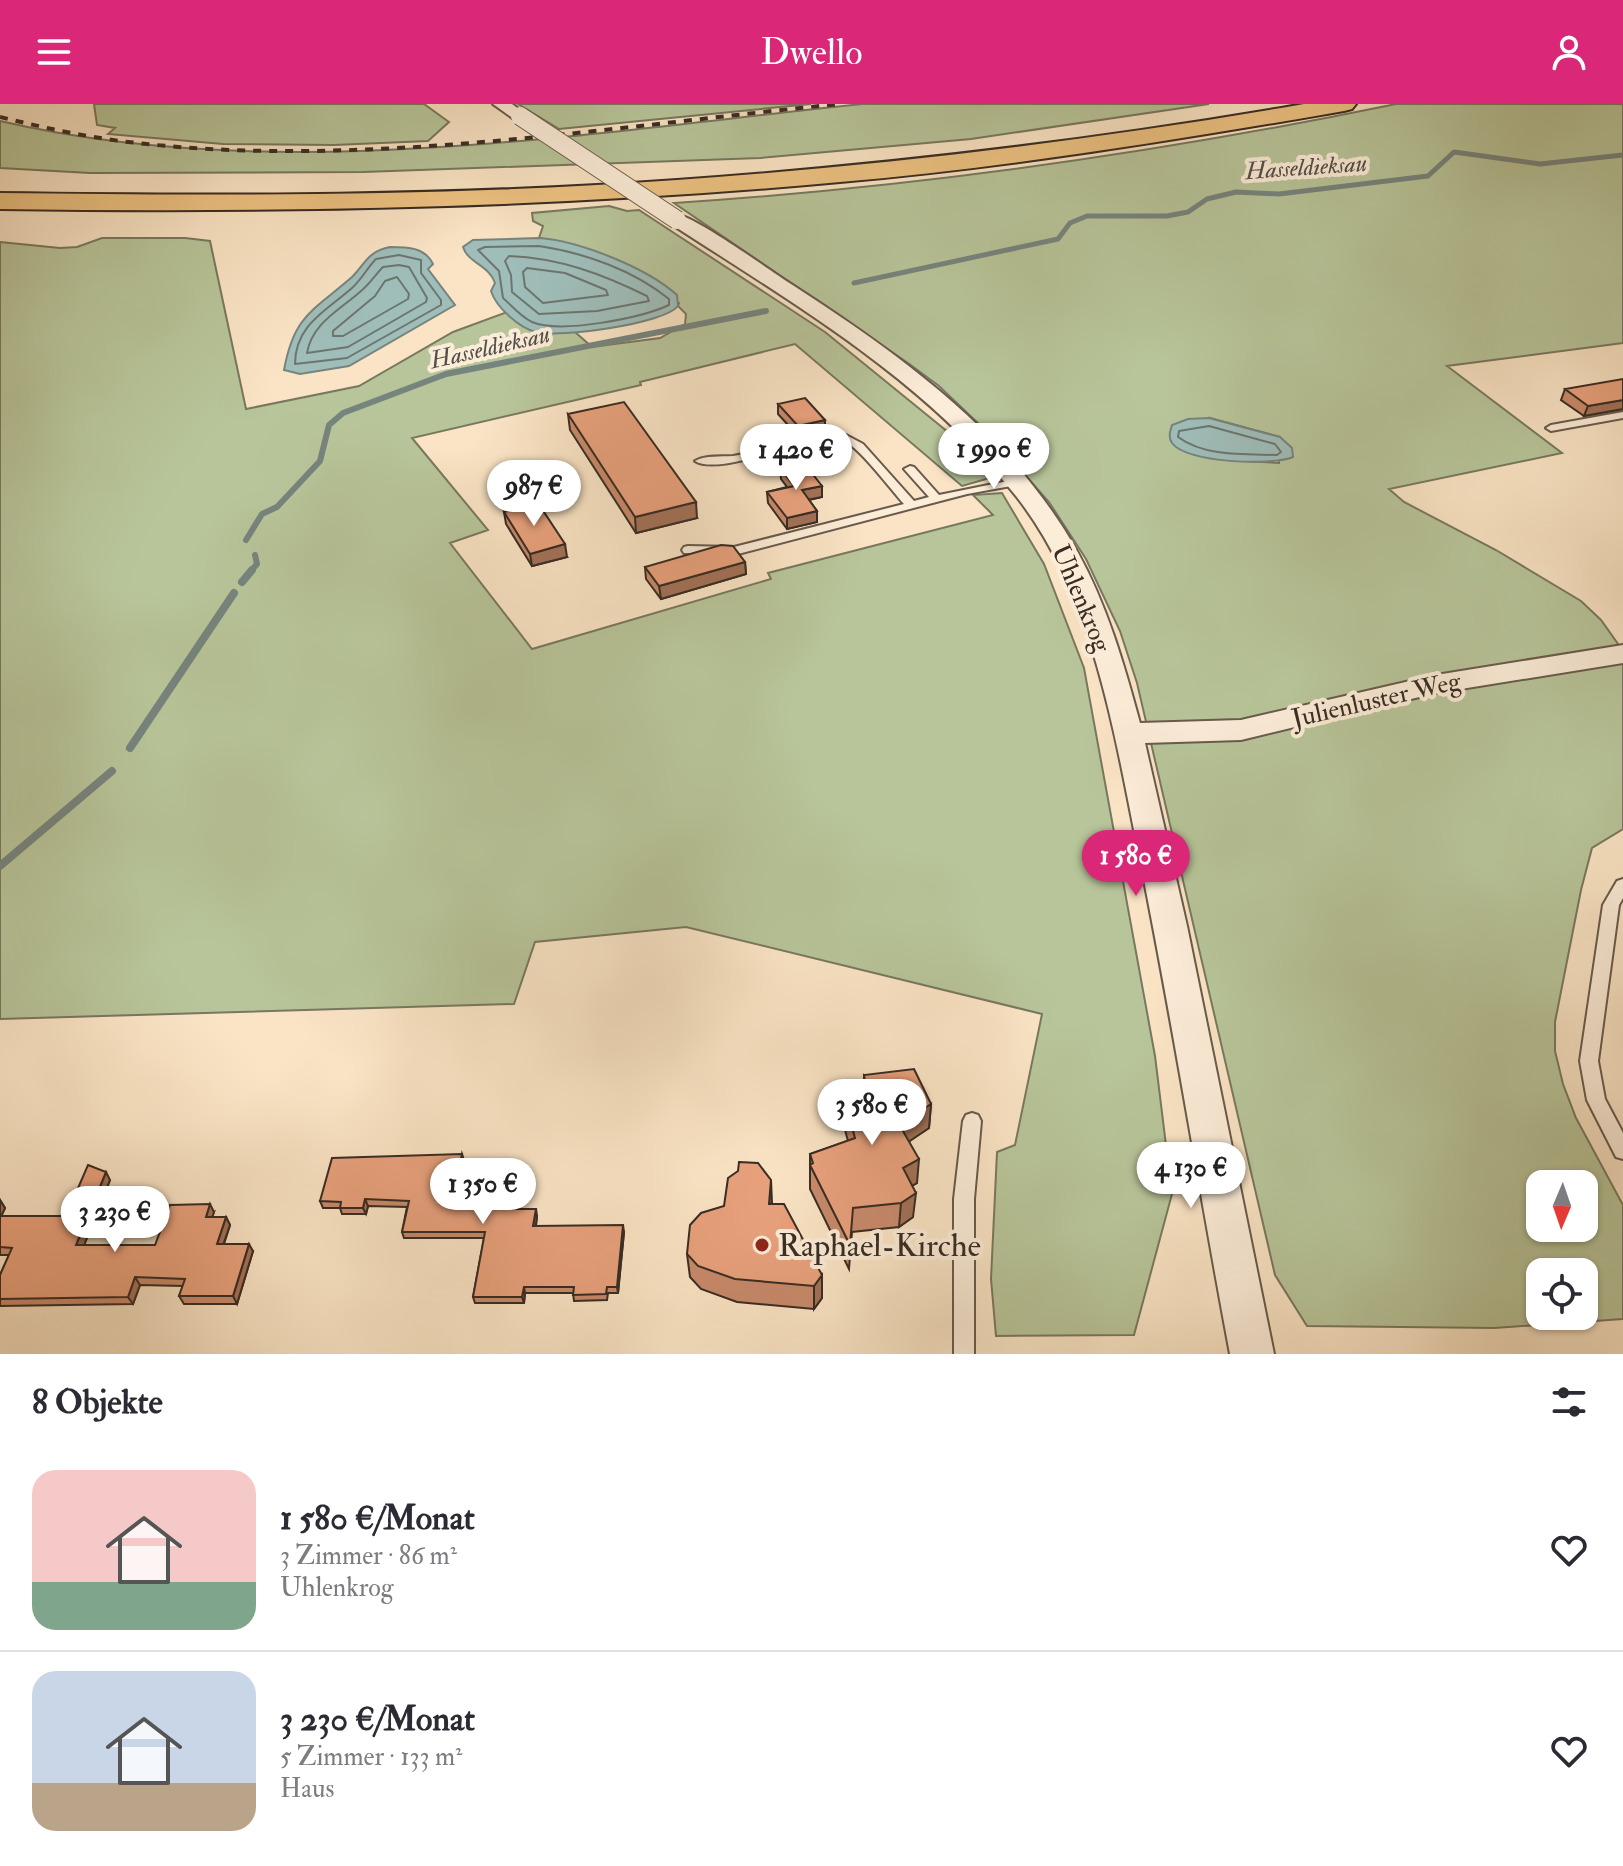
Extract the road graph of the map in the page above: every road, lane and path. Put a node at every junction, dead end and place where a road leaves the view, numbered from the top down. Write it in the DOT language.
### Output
graph roads {
  1 [pos="501,104"];
  2 [pos="1273,104"];
  3 [pos="1344,104"];
  4 [pos="794,168"];
  5 [pos="0,180"];
  6 [pos="0,189"];
  7 [pos="0,203"];
  8 [pos="1623,415"];
  9 [pos="1551,428"];
  10 [pos="701,461"];
  11 [pos="910,469"];
  12 [pos="1018,482"];
  13 [pos="937,499"];
  14 [pos="912,506"];
  15 [pos="688,550"];
  16 [pos="1623,654"];
  17 [pos="1128,733"];
  18 [pos="1623,885"];
  19 [pos="972,1121"];
  20 [pos="1623,1151"];
  21 [pos="964,1354"];
  22 [pos="1252,1354"];
  1 -- 12 [label="street, Uhlenkrog, bridge"];
  2 -- 4 [label="highway"];
  3 -- 7 [label="highway"];
  4 -- 5 [label="highway"];
  4 -- 6 [label="highway"];
  8 -- 9 [label="lane"];
  10 -- 14 [label="lane"];
  11 -- 13 [label="lane"];
  12 -- 13 [label="lane"];
  12 -- 17 [label="street, Uhlenkrog"];
  13 -- 14 [label="lane"];
  14 -- 15 [label="lane"];
  16 -- 17 [label="street, Julienluster Weg"];
  17 -- 22 [label="street, Uhlenkrog"];
  18 -- 20 [label="lane"];
  19 -- 21 [label="lane"];
}
